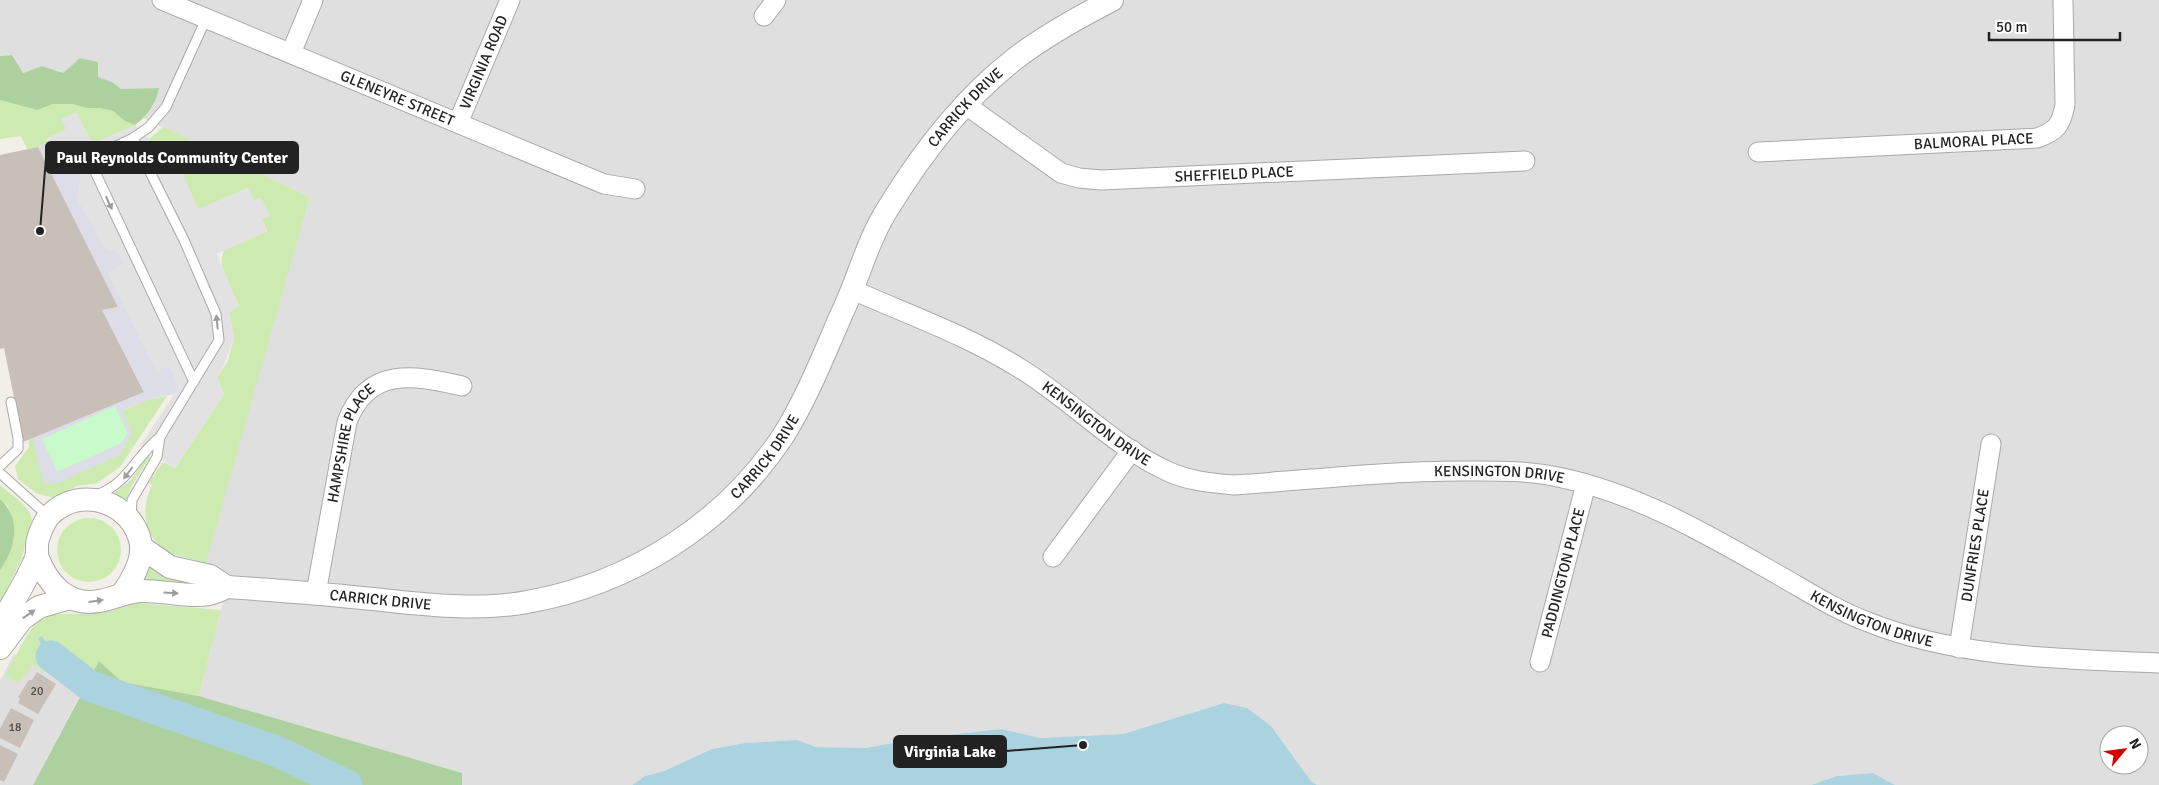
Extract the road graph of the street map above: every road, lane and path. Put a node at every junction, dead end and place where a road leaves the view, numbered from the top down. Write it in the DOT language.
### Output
graph roads {
  1 [pos="162,0"];
  2 [pos="313,0"];
  3 [pos="510,0"];
  4 [pos="776,0"];
  5 [pos="1112,0"];
  6 [pos="2063,0"];
  7 [pos="764,16"];
  8 [pos="206,19"];
  9 [pos="291,53"];
  10 [pos="966,105"];
  11 [pos="458,124"];
  12 [pos="133,138"];
  13 [pos="1758,152"];
  14 [pos="1525,161"];
  15 [pos="635,189"];
  16 [pos="853,290"];
  17 [pos="194,382"];
  18 [pos="462,386"];
  19 [pos="11,402"];
  20 [pos="160,437"];
  21 [pos="1991,444"];
  22 [pos="1132,450"];
  23 [pos="0,466"];
  24 [pos="0,473"];
  25 [pos="1586,484"];
  26 [pos="88,498"];
  27 [pos="49,516"];
  28 [pos="131,520"];
  29 [pos="141,547"];
  30 [pos="36,556"];
  31 [pos="1052,557"];
  32 [pos="227,587"];
  33 [pos="316,593"];
  34 [pos="122,594"];
  35 [pos="70,598"];
  36 [pos="0,625"];
  37 [pos="0,648"];
  38 [pos="1959,648"];
  39 [pos="1540,662"];
  40 [pos="2159,663"];
  1 -- 8 [label="street, GLENEYRE STREET"];
  2 -- 9 [label="street"];
  3 -- 11 [label="street, VIRGINIA ROAD"];
  4 -- 7 [label="street"];
  5 -- 10 [label="street, CARRICK DRIVE"];
  6 -- 13 [label="street, BALMORAL PLACE"];
  8 -- 9 [label="street, GLENEYRE STREET"];
  8 -- 12 [label="lane"];
  9 -- 11 [label="street, GLENEYRE STREET"];
  10 -- 14 [label="street, SHEFFIELD PLACE"];
  10 -- 16 [label="street, CARRICK DRIVE"];
  11 -- 15 [label="street, GLENEYRE STREET"];
  17 -- 12 [label="lane, one-way"];
  12 -- 17 [label="lane, one-way"];
  16 -- 22 [label="street, KENSINGTON DRIVE"];
  16 -- 33 [label="street, CARRICK DRIVE"];
  17 -- 20 [label="lane"];
  18 -- 33 [label="street, HAMPSHIRE PLACE"];
  19 -- 23 [label="lane"];
  20 -- 26 [label="lane, one-way"];
  20 -- 28 [label="lane"];
  21 -- 38 [label="street, DUNFRIES PLACE"];
  22 -- 25 [label="street, KENSINGTON DRIVE"];
  22 -- 31 [label="street"];
  24 -- 27 [label="lane"];
  25 -- 38 [label="street, KENSINGTON DRIVE"];
  25 -- 39 [label="street, PADDINGTON PLACE"];
  26 -- 27 [label="street"];
  26 -- 28 [label="street"];
  27 -- 30 [label="street"];
  28 -- 29 [label="street"];
  29 -- 32 [label="street, CARRICK DRIVE"];
  29 -- 34 [label="street"];
  30 -- 35 [label="street, CARRICK DRIVE"];
  30 -- 36 [label="street"];
  32 -- 33 [label="street, CARRICK DRIVE"];
  34 -- 32 [label="street, CARRICK DRIVE, one-way"];
  35 -- 34 [label="street, CARRICK DRIVE, one-way"];
  37 -- 35 [label="street, CARRICK DRIVE, one-way"];
  38 -- 40 [label="street, KENSINGTON DRIVE"];
}
